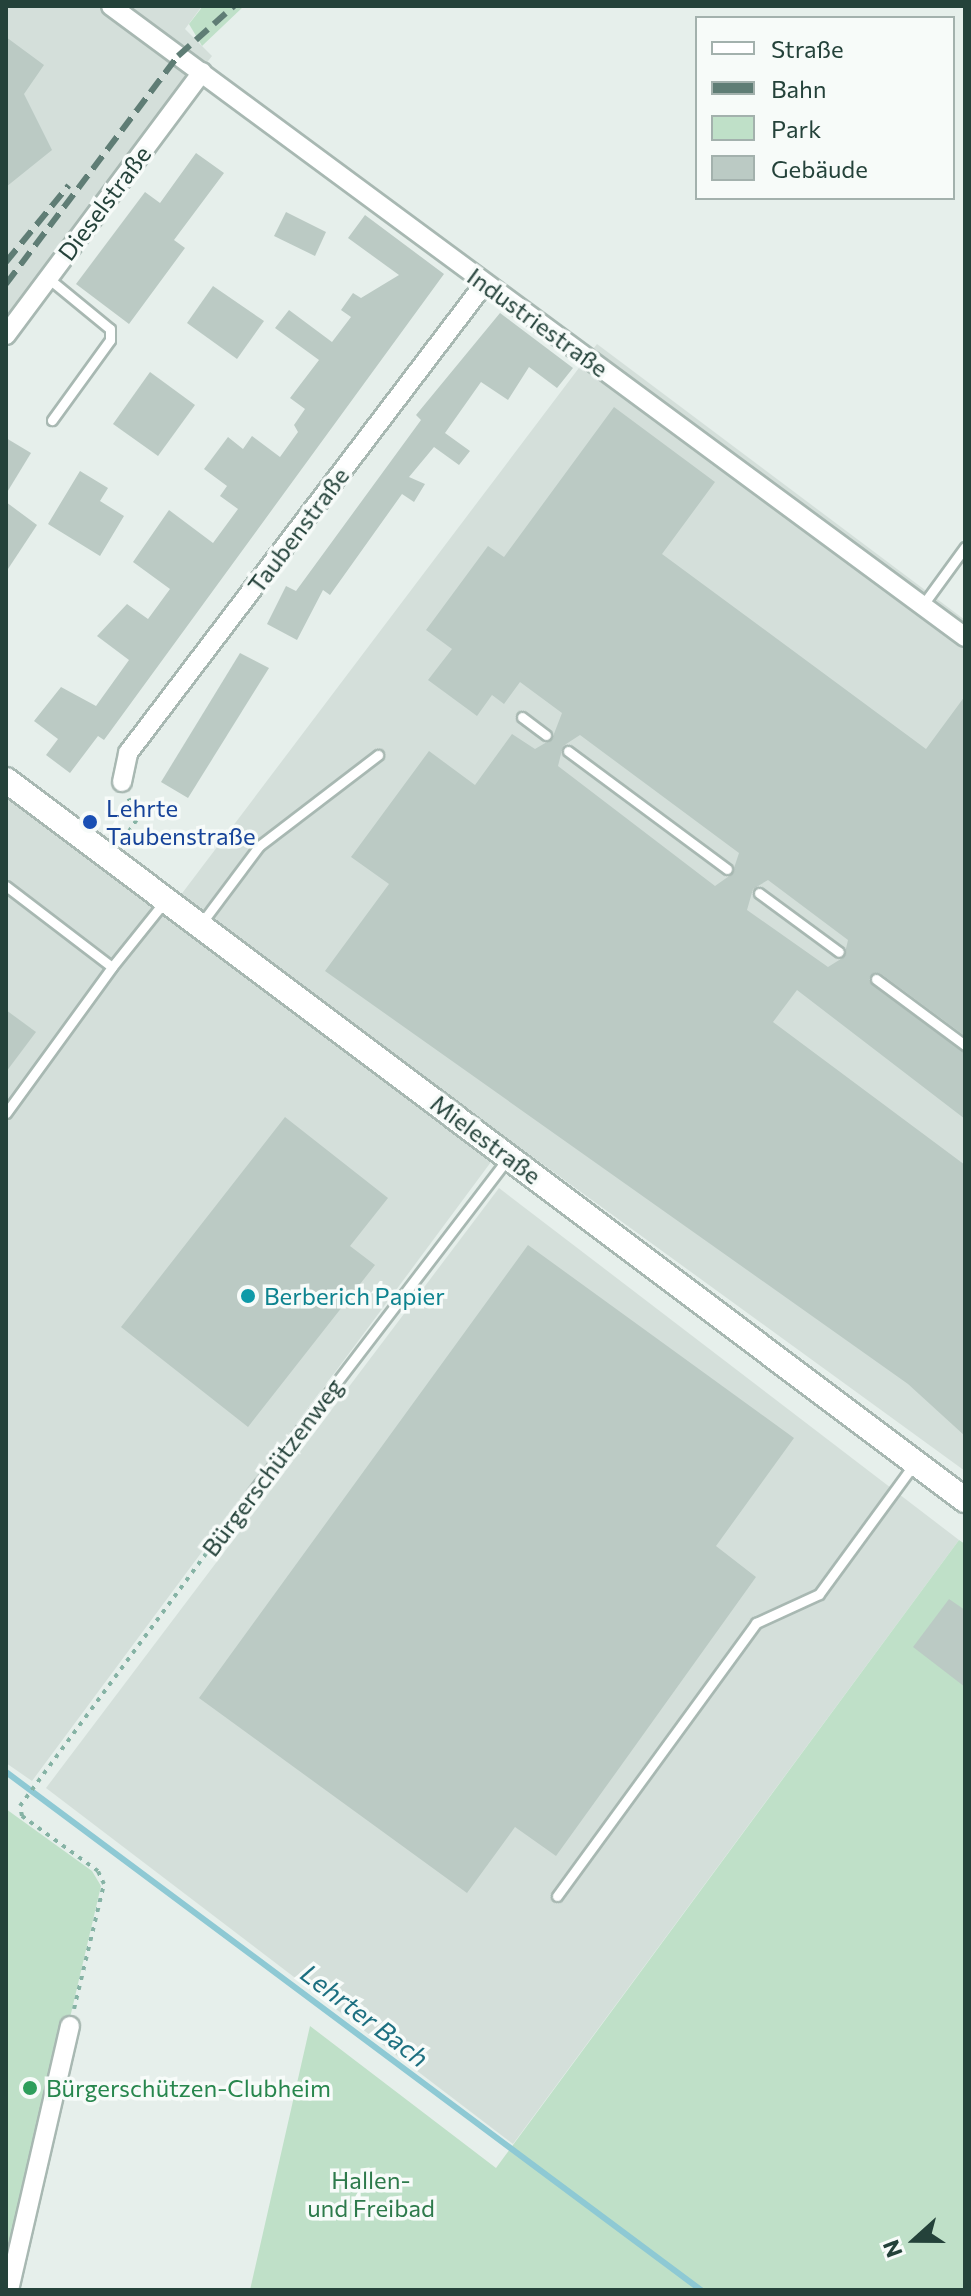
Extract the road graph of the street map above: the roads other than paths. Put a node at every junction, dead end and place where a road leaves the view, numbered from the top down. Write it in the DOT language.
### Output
graph roads {
  1 [pos="111,6"];
  2 [pos="202,72"];
  3 [pos="48,278"];
  4 [pos="485,283"];
  5 [pos="6,335"];
  6 [pos="52,420"];
  7 [pos="963,553"];
  8 [pos="922,606"];
  9 [pos="965,637"];
  10 [pos="522,717"];
  11 [pos="546,735"];
  12 [pos="568,751"];
  13 [pos="378,755"];
  14 [pos="6,780"];
  15 [pos="122,782"];
  16 [pos="727,869"];
  17 [pos="6,886"];
  18 [pos="759,893"];
  19 [pos="165,900"];
  20 [pos="200,925"];
  21 [pos="839,952"];
  22 [pos="112,967"];
  23 [pos="876,979"];
  24 [pos="965,1045"];
  25 [pos="6,1113"];
  26 [pos="509,1157"];
  27 [pos="915,1463"];
  28 [pos="252,1493"];
  29 [pos="965,1500"];
  30 [pos="557,1896"];
  31 [pos="70,2026"];
  32 [pos="9,2290"];
  1 -- 2 [label="street, Industriestraße"];
  2 -- 3 [label="street, Dieselstraße"];
  2 -- 4 [label="street, Industriestraße"];
  3 -- 5 [label="street, Dieselstraße"];
  3 -- 6 [label="lane"];
  4 -- 8 [label="street, Industriestraße"];
  4 -- 15 [label="street, Taubenstraße"];
  7 -- 8 [label="lane"];
  8 -- 9 [label="street, Industriestraße"];
  10 -- 11 [label="lane"];
  12 -- 16 [label="lane"];
  13 -- 20 [label="lane"];
  14 -- 19 [label="street, Mielestraße"];
  17 -- 22 [label="lane"];
  18 -- 21 [label="lane"];
  19 -- 20 [label="street, Mielestraße"];
  19 -- 22 [label="lane"];
  20 -- 26 [label="street, Mielestraße"];
  22 -- 25 [label="lane"];
  23 -- 24 [label="lane"];
  26 -- 27 [label="street, Mielestraße"];
  26 -- 28 [label="lane, Bürgerschützenweg"];
  27 -- 29 [label="street, Mielestraße"];
  27 -- 30 [label="lane"];
  31 -- 32 [label="street"];
}
